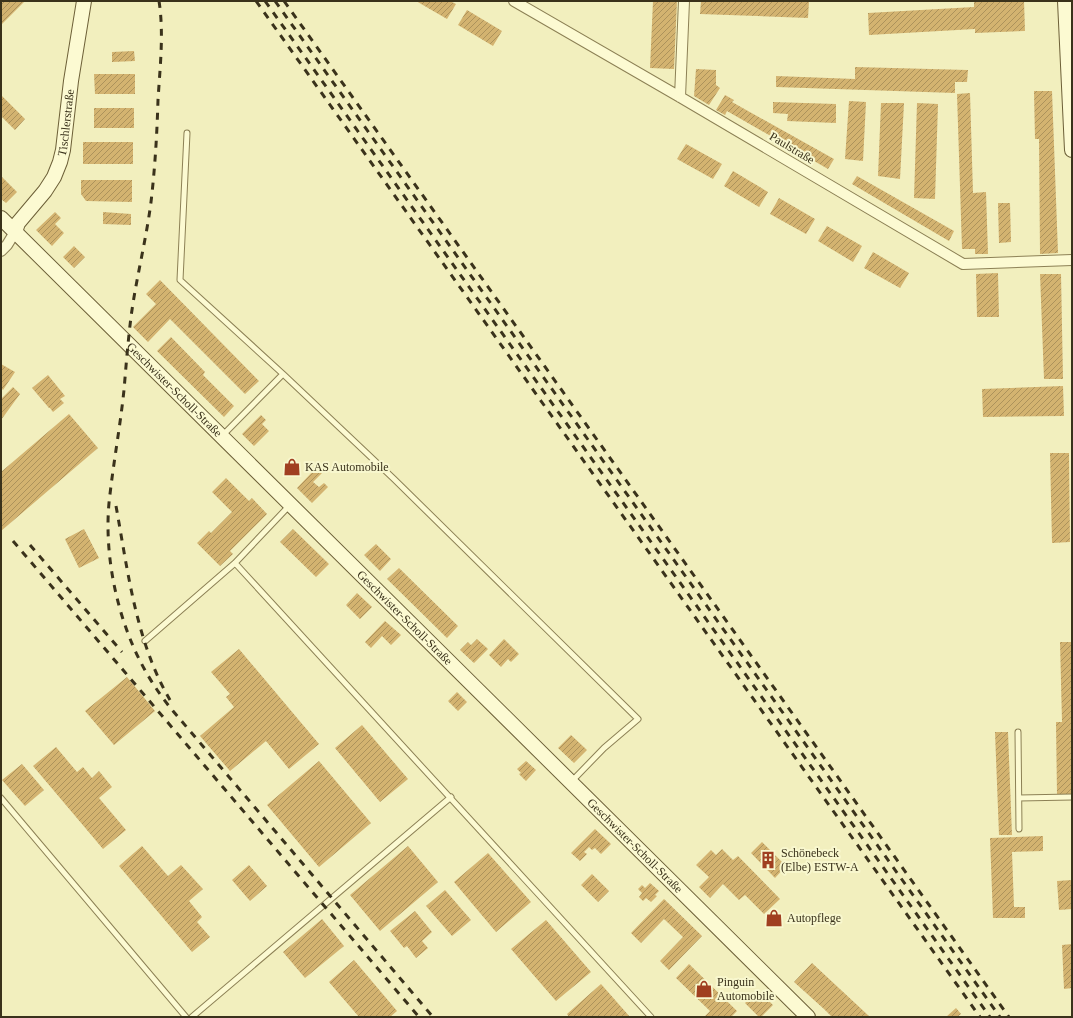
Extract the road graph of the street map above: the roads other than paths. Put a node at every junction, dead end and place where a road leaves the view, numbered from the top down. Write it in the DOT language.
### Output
graph roads {
  1 [pos="84,1"];
  2 [pos="514,1"];
  3 [pos="684,1"];
  4 [pos="1065,1"];
  5 [pos="680,97"];
  6 [pos="187,133"];
  7 [pos="1072,150"];
  8 [pos="1,218"];
  9 [pos="15,232"];
  10 [pos="1,251"];
  11 [pos="1072,260"];
  12 [pos="283,374"];
  13 [pos="221,436"];
  14 [pos="290,505"];
  15 [pos="235,563"];
  16 [pos="146,641"];
  17 [pos="1018,732"];
  18 [pos="571,783"];
  19 [pos="451,797"];
  20 [pos="1072,797"];
  21 [pos="1,798"];
  22 [pos="1019,798"];
  23 [pos="1019,829"];
  24 [pos="186,1017"];
  25 [pos="192,1017"];
  26 [pos="651,1017"];
  27 [pos="808,1017"];
  1 -- 9 [label="street, Tischlerstraße"];
  2 -- 5 [label="street, Paulstraße"];
  3 -- 5 [label="street"];
  4 -- 7 [label="street"];
  5 -- 11 [label="street, Paulstraße"];
  6 -- 12 [label="lane"];
  8 -- 9 [label="street, Geschwister-Scholl-Straße"];
  9 -- 10 [label="street"];
  9 -- 13 [label="street, Geschwister-Scholl-Straße"];
  12 -- 13 [label="lane"];
  12 -- 18 [label="lane"];
  13 -- 14 [label="street, Geschwister-Scholl-Straße"];
  14 -- 15 [label="lane"];
  14 -- 18 [label="street, Geschwister-Scholl-Straße"];
  15 -- 16 [label="lane"];
  15 -- 19 [label="lane"];
  17 -- 22 [label="lane"];
  18 -- 27 [label="street, Geschwister-Scholl-Straße"];
  19 -- 25 [label="lane"];
  19 -- 26 [label="lane"];
  20 -- 22 [label="lane"];
  21 -- 24 [label="lane"];
  22 -- 23 [label="lane"];
}
